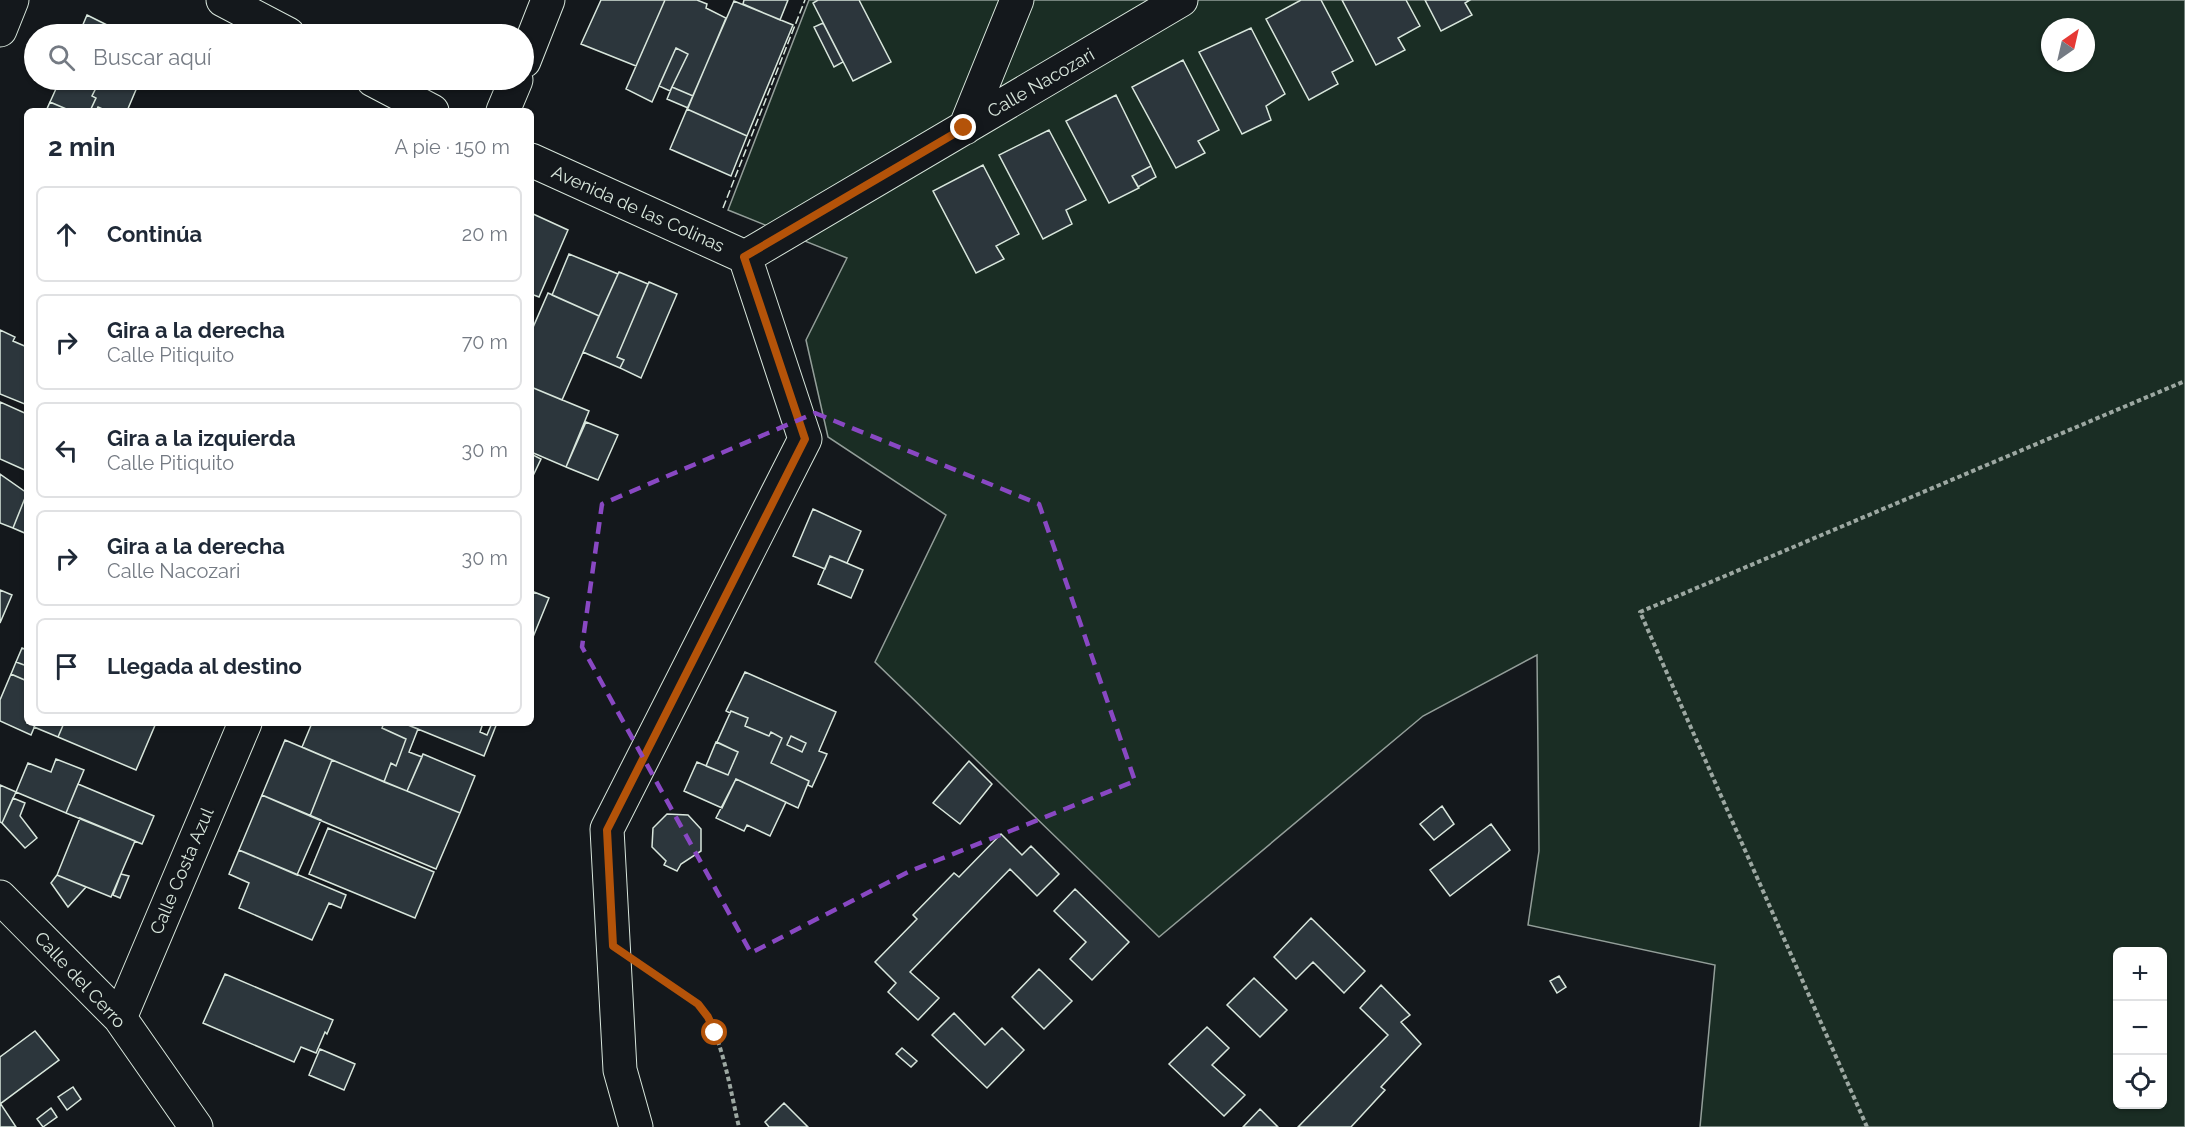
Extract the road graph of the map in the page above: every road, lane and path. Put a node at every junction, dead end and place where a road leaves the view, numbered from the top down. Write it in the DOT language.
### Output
graph roads {
  1 [pos="12,0"];
  2 [pos="223,0"];
  3 [pos="548,0"];
  4 [pos="1017,0"];
  5 [pos="1182,0"];
  6 [pos="269,24"];
  7 [pos="0,30"];
  8 [pos="534,36"];
  9 [pos="392,90"];
  10 [pos="512,90"];
  11 [pos="426,108"];
  12 [pos="504,108"];
  13 [pos="964,128"];
  14 [pos="534,161"];
  15 [pos="744,257"];
  16 [pos="2185,381"];
  17 [pos="244,726"];
  18 [pos="0,897"];
  19 [pos="613,946"];
  20 [pos="120,1018"];
  21 [pos="196,1127"];
  22 [pos="636,1127"];
  23 [pos="739,1127"];
  24 [pos="1867,1127"];
  1 -- 7 [label="street"];
  2 -- 6 [label="street"];
  3 -- 8 [label="street"];
  4 -- 13 [label="street"];
  5 -- 13 [label="street, Calle Nacozari"];
  9 -- 11 [label="street"];
  10 -- 12 [label="street"];
  13 -- 15 [label="street, Calle Nacozari"];
  14 -- 15 [label="street, Avenida de las Colinas"];
  15 -- 19 [label="street"];
  16 -- 24 [label="path"];
  17 -- 20 [label="street, Calle Costa Azul"];
  18 -- 20 [label="street, Calle del Cerro"];
  19 -- 22 [label="street"];
  19 -- 23 [label="path"];
  20 -- 21 [label="street, Calle del Cerro"];
}
